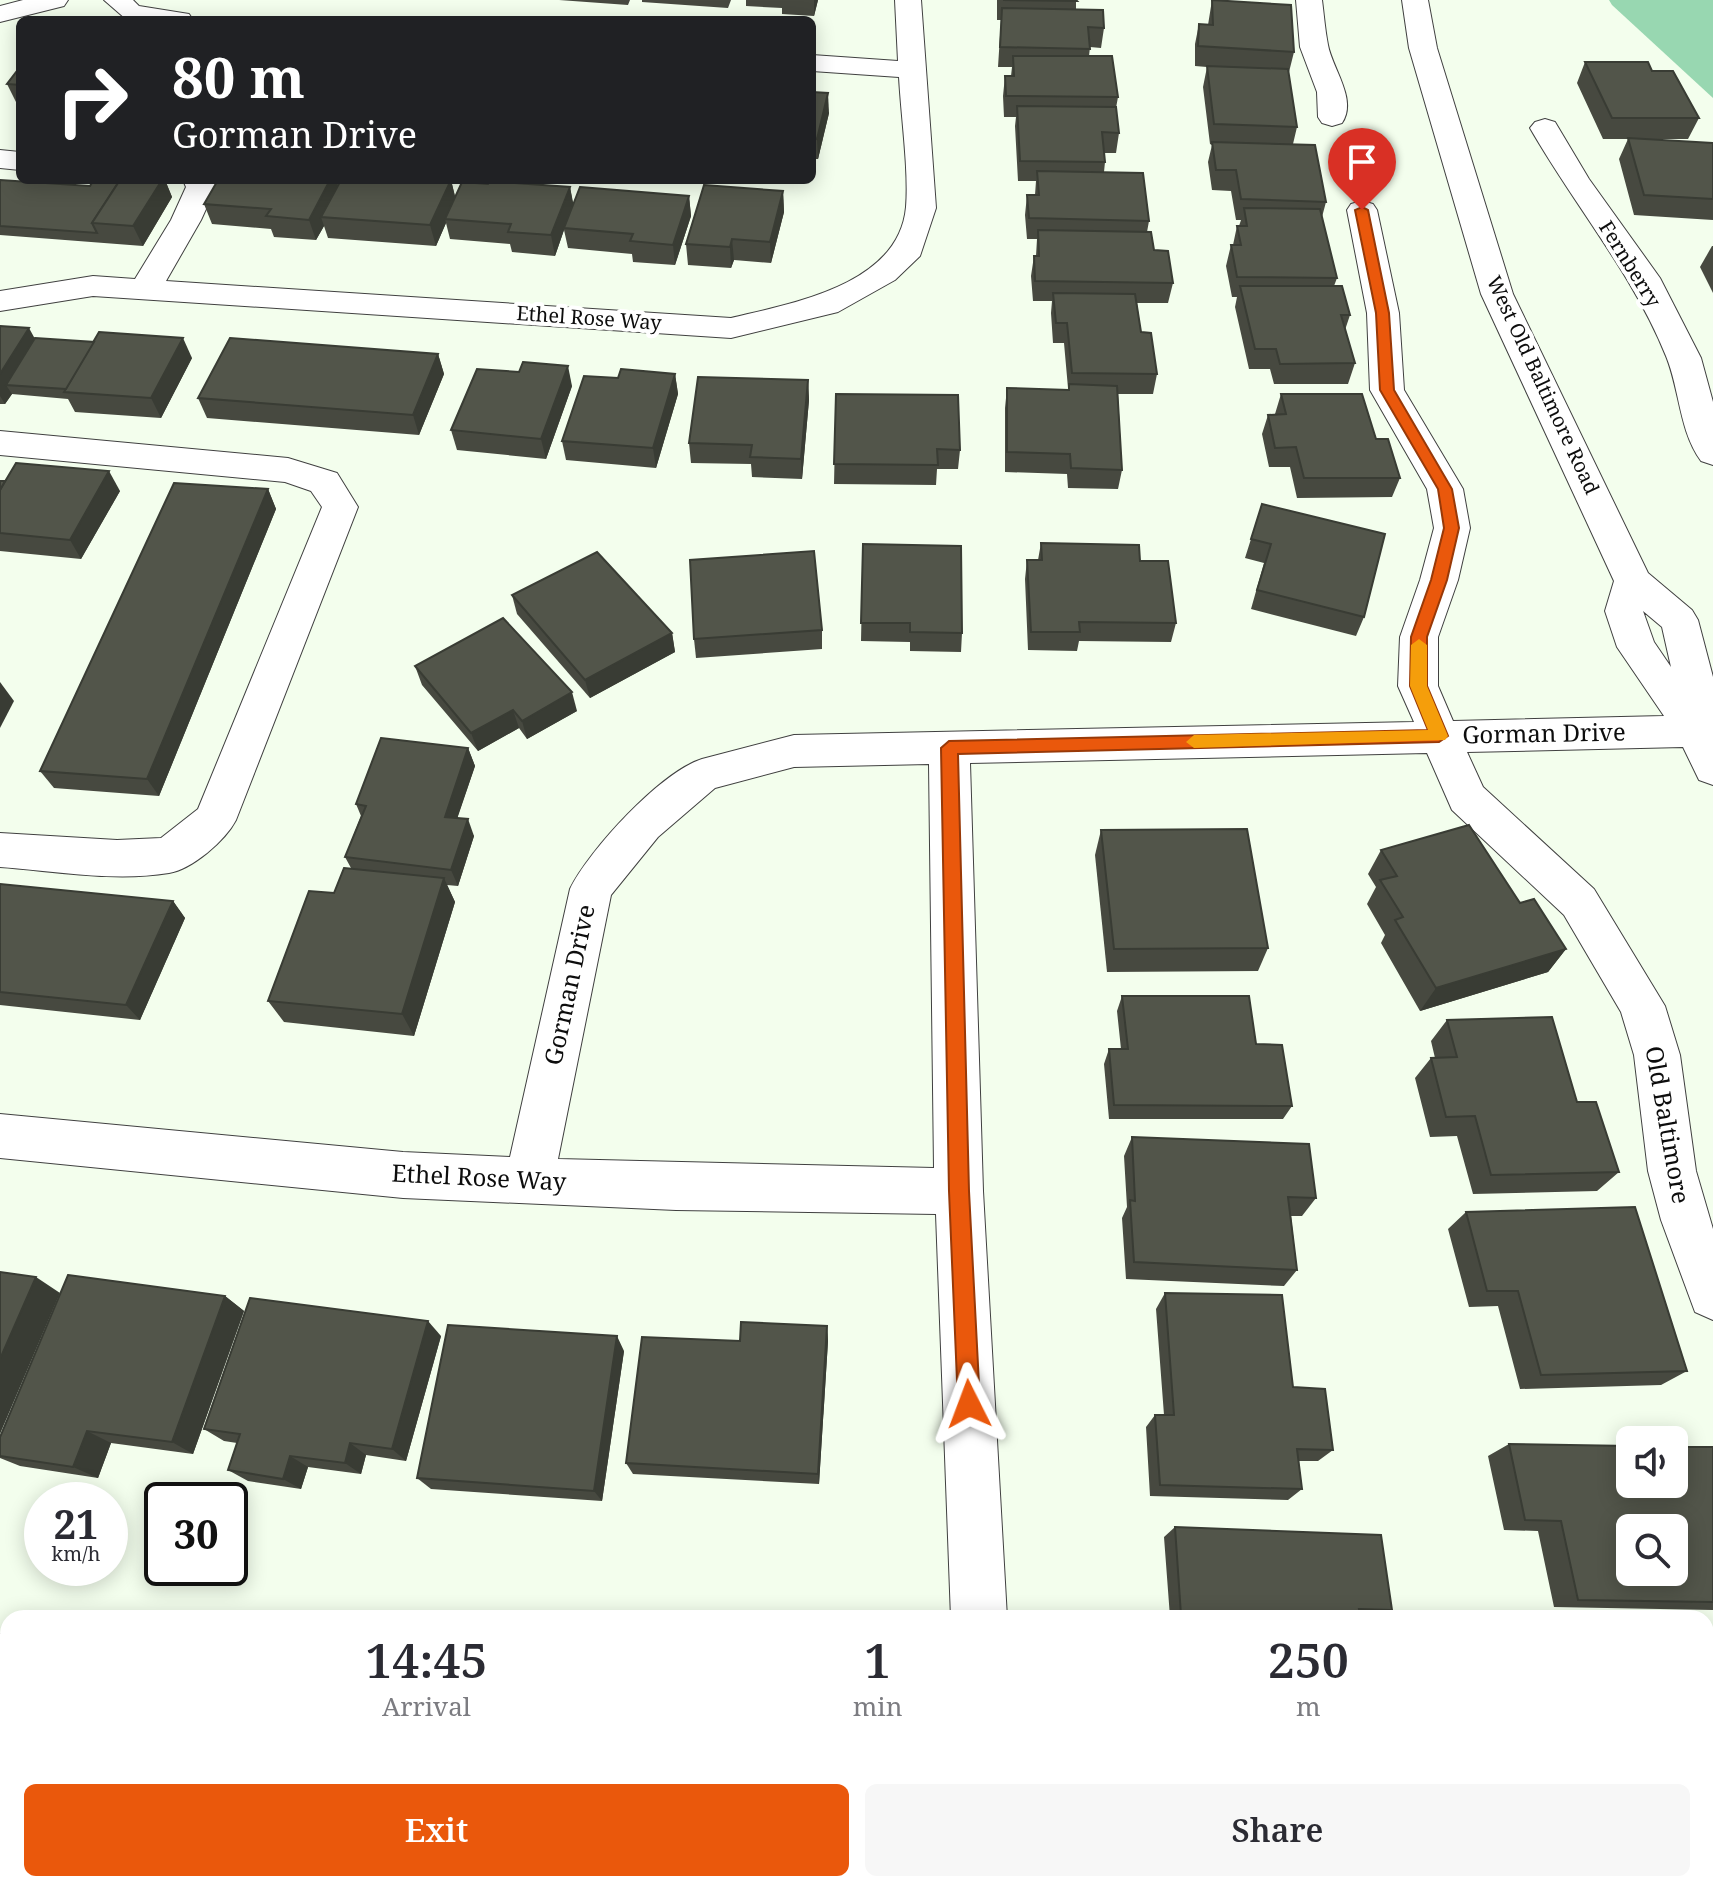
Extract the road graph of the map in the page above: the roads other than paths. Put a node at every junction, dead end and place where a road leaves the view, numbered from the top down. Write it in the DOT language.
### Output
graph roads {
  1 [pos="55,0"];
  2 [pos="117,0"];
  3 [pos="908,0"];
  4 [pos="1309,0"];
  5 [pos="1415,0"];
  6 [pos="0,14"];
  7 [pos="152,16"];
  8 [pos="816,63"];
  9 [pos="912,70"];
  10 [pos="1332,117"];
  11 [pos="1545,128"];
  12 [pos="200,184"];
  13 [pos="1362,210"];
  14 [pos="145,289"];
  15 [pos="0,301"];
  16 [pos="0,443"];
  17 [pos="1713,453"];
  18 [pos="1705,731"];
  19 [pos="1439,736"];
  20 [pos="949,748"];
  21 [pos="1713,769"];
  22 [pos="0,850"];
  23 [pos="0,1136"];
  24 [pos="529,1181"];
  25 [pos="959,1191"];
  26 [pos="1713,1295"];
  27 [pos="979,1610"];
  1 -- 6 [label="street"];
  2 -- 7 [label="street"];
  3 -- 9 [label="street, Ethel Rose Way"];
  4 -- 10 [label="street"];
  5 -- 18 [label="street, West Old Baltimore Road"];
  8 -- 9 [label="street"];
  9 -- 14 [label="street, Ethel Rose Way"];
  11 -- 17 [label="street, Fernberry"];
  12 -- 14 [label="street"];
  13 -- 19 [label="street, Old Baltimore"];
  14 -- 15 [label="street, Ethel Rose Way"];
  16 -- 22 [label="street"];
  18 -- 19 [label="street, Gorman Drive"];
  18 -- 21 [label="street, West Old Baltimore Road"];
  19 -- 20 [label="street, Gorman Drive"];
  19 -- 26 [label="street, Old Baltimore"];
  20 -- 24 [label="street, Gorman Drive"];
  20 -- 25 [label="street"];
  23 -- 24 [label="street, Ethel Rose Way"];
  24 -- 25 [label="street, Ethel Rose Way"];
  25 -- 27 [label="street"];
}
